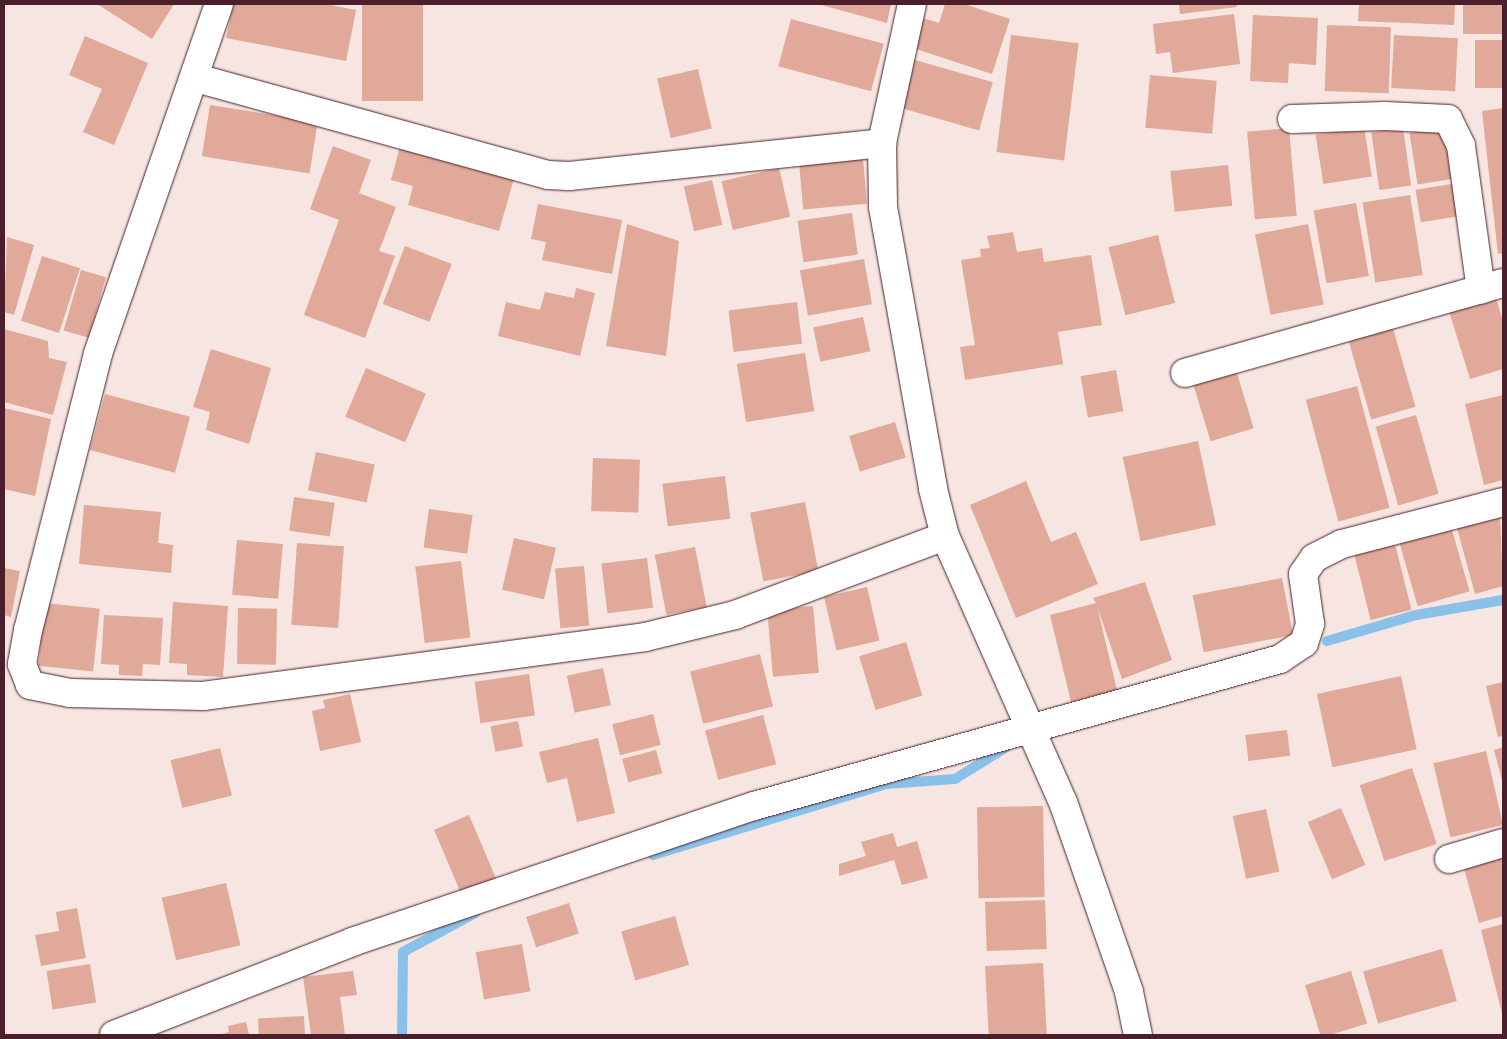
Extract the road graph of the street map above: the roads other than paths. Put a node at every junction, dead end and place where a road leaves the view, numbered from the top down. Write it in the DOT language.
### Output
graph roads {
  1 [pos="219,4"];
  2 [pos="912,4"];
  3 [pos="196,78"];
  4 [pos="1292,119"];
  5 [pos="882,143"];
  6 [pos="1492,286"];
  7 [pos="1185,373"];
  8 [pos="1503,502"];
  9 [pos="945,536"];
  10 [pos="1035,736"];
  11 [pos="1503,843"];
  12 [pos="1449,859"];
  13 [pos="114,1035"];
  14 [pos="1138,1035"];
  1 -- 3 [label="street"];
  2 -- 5 [label="street"];
  3 -- 5 [label="street"];
  3 -- 9 [label="street"];
  4 -- 6 [label="street"];
  5 -- 9 [label="street"];
  6 -- 7 [label="street"];
  8 -- 10 [label="street"];
  9 -- 10 [label="street"];
  10 -- 13 [label="street"];
  10 -- 14 [label="street"];
  11 -- 12 [label="street"];
}
